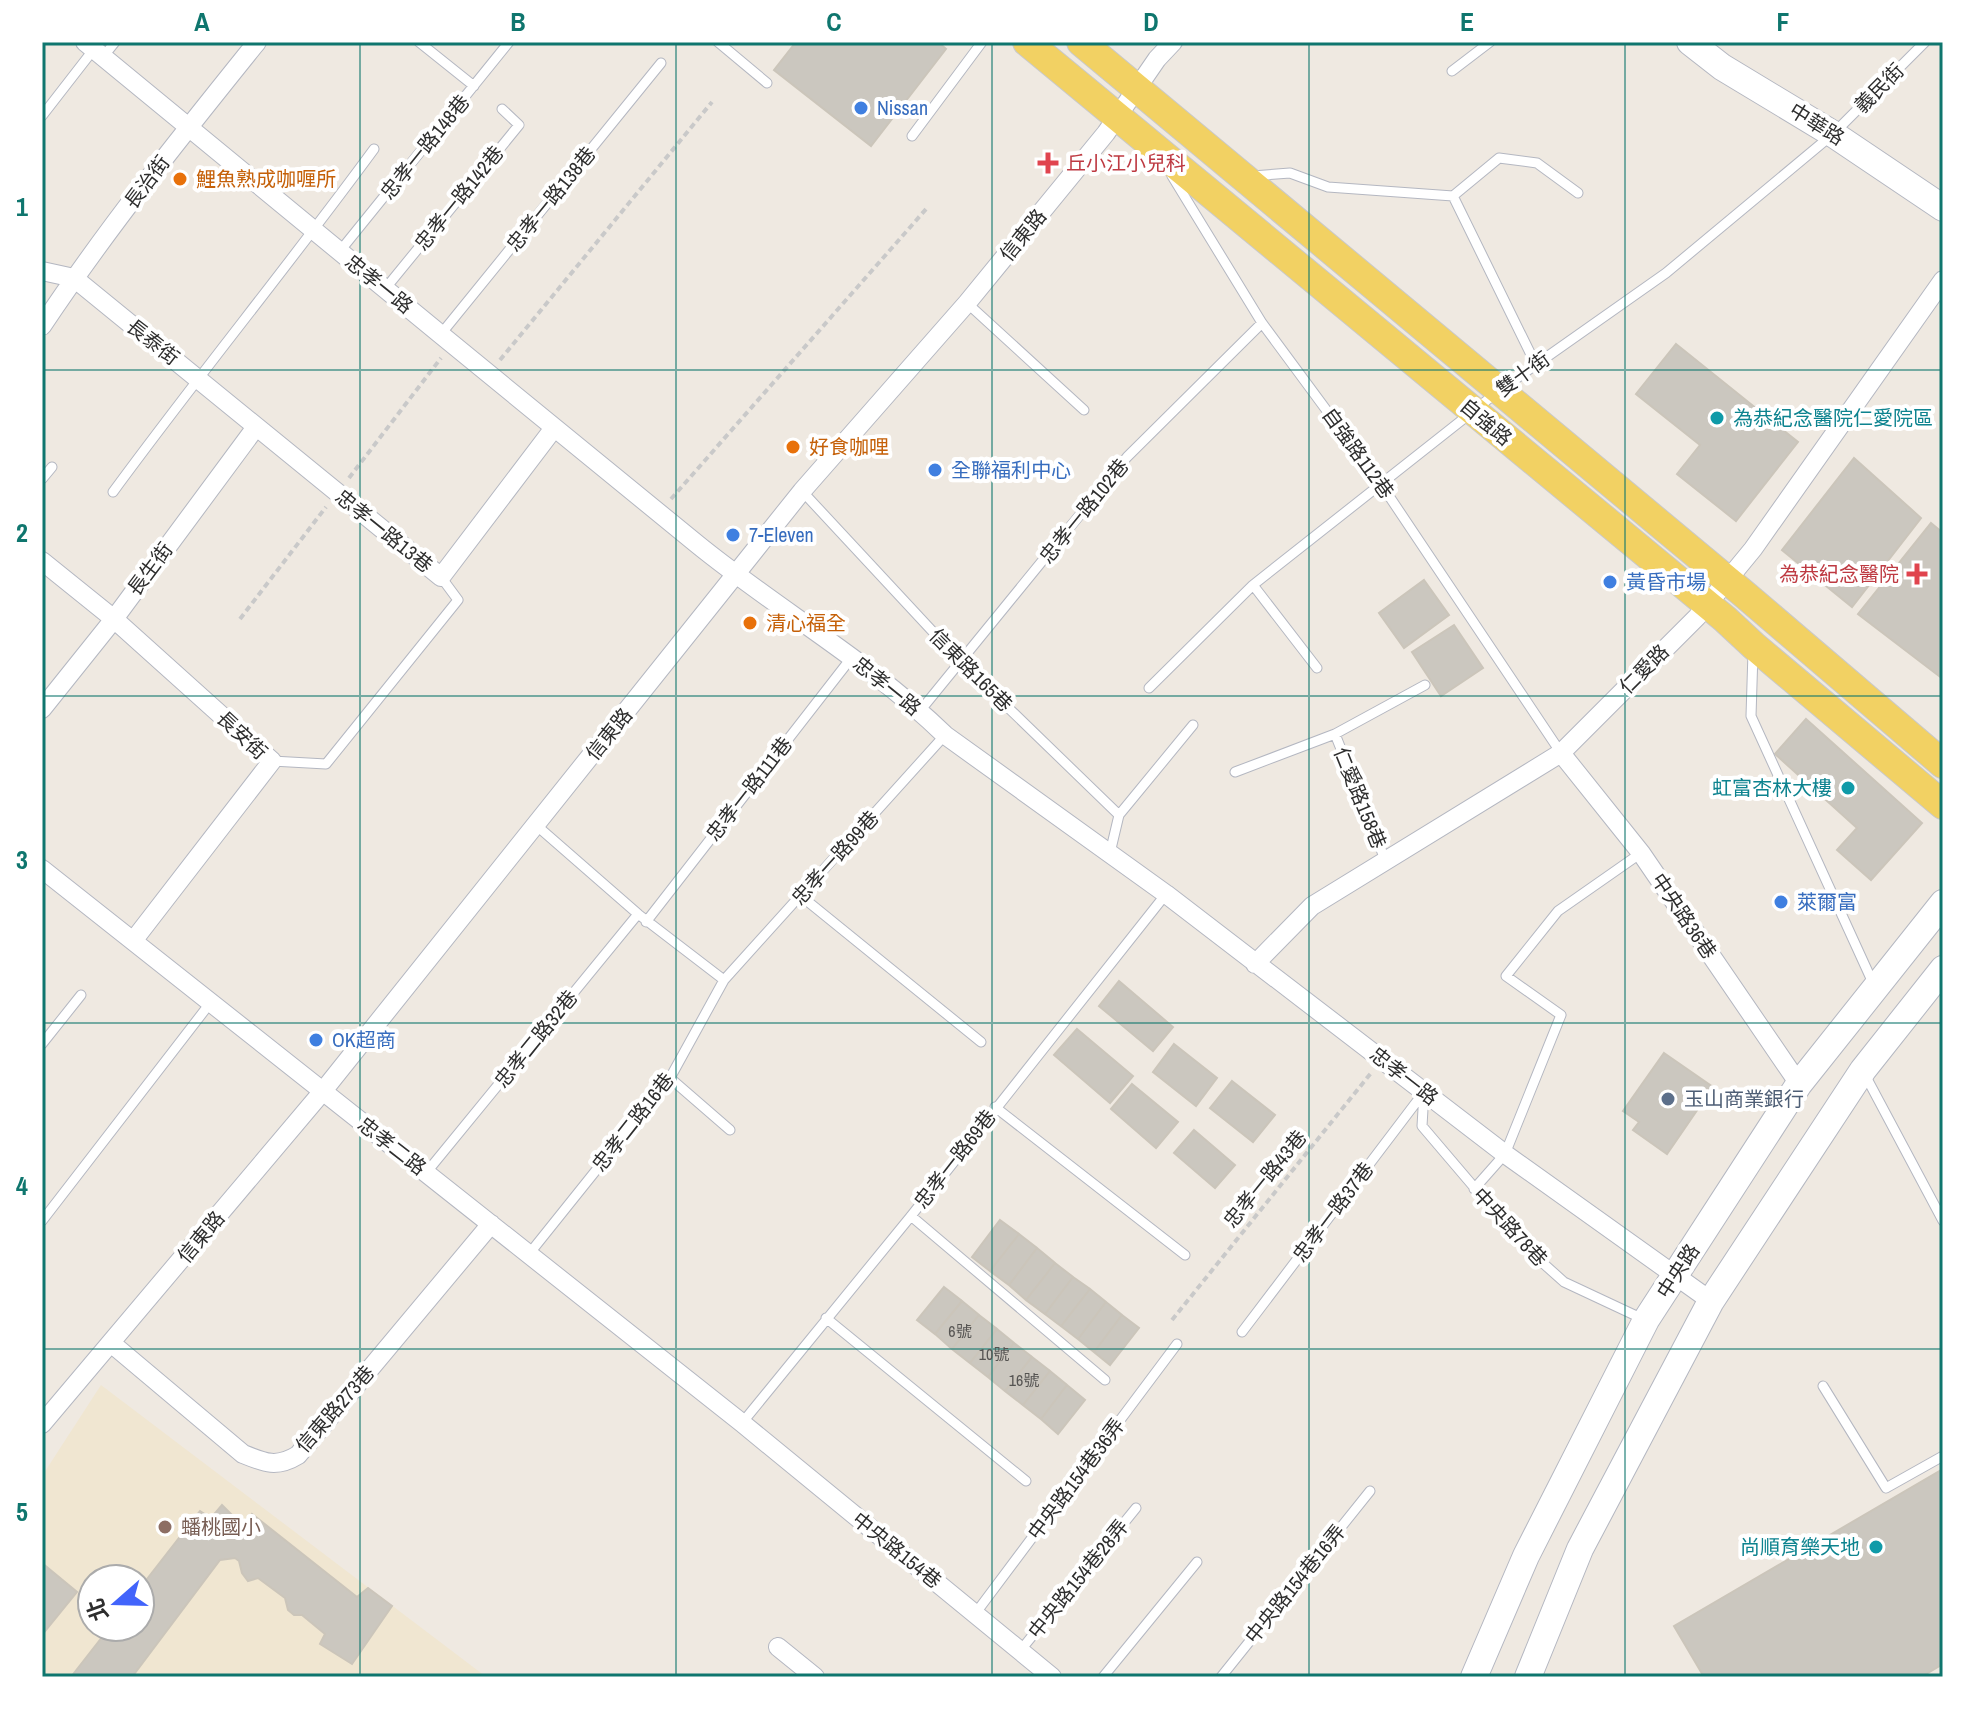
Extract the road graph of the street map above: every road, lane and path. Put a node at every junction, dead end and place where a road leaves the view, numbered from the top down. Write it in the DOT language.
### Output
graph roads {
  1 [pos="115,42"];
  2 [pos="257,42"];
  3 [pos="419,42"];
  4 [pos="509,42"];
  5 [pos="718,42"];
  6 [pos="982,42"];
  7 [pos="1027,42"];
  8 [pos="1081,42"];
  9 [pos="1173,42"];
  10 [pos="1490,42"];
  11 [pos="1690,42"];
  12 [pos="1925,42"];
  13 [pos="94,49"];
  14 [pos="661,63"];
  15 [pos="1452,71"];
  16 [pos="767,83"];
  17 [pos="474,86"];
  18 [pos="1138,87"];
  19 [pos="712,102"];
  20 [pos="502,109"];
  21 [pos="42,116"];
  22 [pos="1116,117"];
  23 [pos="188,127"];
  24 [pos="1833,134"];
  25 [pos="912,136"];
  26 [pos="374,149"];
  27 [pos="1158,152"];
  28 [pos="1245,177"];
  29 [pos="1578,193"];
  30 [pos="1453,196"];
  31 [pos="927,208"];
  32 [pos="1943,208"];
  33 [pos="314,231"];
  34 [pos="340,251"];
  35 [pos="42,271"];
  36 [pos="74,278"];
  37 [pos="1943,280"];
  38 [pos="385,289"];
  39 [pos="967,303"];
  40 [pos="1262,323"];
  41 [pos="42,326"];
  42 [pos="441,334"];
  43 [pos="1536,365"];
  44 [pos="489,374"];
  45 [pos="198,377"];
  46 [pos="1500,390"];
  47 [pos="1084,410"];
  48 [pos="1474,411"];
  49 [pos="256,427"];
  50 [pos="554,428"];
  51 [pos="52,467"];
  52 [pos="42,479"];
  53 [pos="1381,484"];
  54 [pos="802,491"];
  55 [pos="113,492"];
  56 [pos="659,513"];
  57 [pos="42,561"];
  58 [pos="735,575"];
  59 [pos="441,577"];
  60 [pos="1726,579"];
  61 [pos="1253,585"];
  62 [pos="1707,605"];
  63 [pos="114,619"];
  64 [pos="1754,646"];
  65 [pos="852,657"];
  66 [pos="961,662"];
  67 [pos="1317,668"];
  68 [pos="1425,685"];
  69 [pos="1149,688"];
  70 [pos="42,709"];
  71 [pos="920,711"];
  72 [pos="1193,725"];
  73 [pos="1335,734"];
  74 [pos="945,735"];
  75 [pos="1561,753"];
  76 [pos="272,761"];
  77 [pos="1943,764"];
  78 [pos="1235,772"];
  79 [pos="1943,805"];
  80 [pos="1119,815"];
  81 [pos="536,825"];
  82 [pos="1110,853"];
  83 [pos="1641,853"];
  84 [pos="1386,862"];
  85 [pos="42,869"];
  86 [pos="1166,894"];
  87 [pos="801,896"];
  88 [pos="1943,903"];
  89 [pos="638,914"];
  90 [pos="646,922"];
  91 [pos="133,941"];
  92 [pos="1255,964"];
  93 [pos="1943,969"];
  94 [pos="724,980"];
  95 [pos="1876,990"];
  96 [pos="81,995"];
  97 [pos="211,1002"];
  98 [pos="981,1042"];
  99 [pos="42,1044"];
  100 [pos="1382,1059"];
  101 [pos="1863,1070"];
  102 [pos="670,1078"];
  103 [pos="1799,1084"];
  104 [pos="323,1091"];
  105 [pos="1424,1092"];
  106 [pos="995,1107"];
  107 [pos="730,1130"];
  108 [pos="1505,1154"];
  109 [pos="426,1173"];
  110 [pos="1474,1189"];
  111 [pos="911,1216"];
  112 [pos="42,1221"];
  113 [pos="1943,1221"];
  114 [pos="491,1224"];
  115 [pos="529,1254"];
  116 [pos="1185,1255"];
  117 [pos="1674,1277"];
  118 [pos="1711,1301"];
  119 [pos="826,1318"];
  120 [pos="1172,1320"];
  121 [pos="1646,1320"];
  122 [pos="1242,1332"];
  123 [pos="111,1343"];
  124 [pos="1177,1344"];
  125 [pos="1105,1380"];
  126 [pos="1823,1386"];
  127 [pos="742,1423"];
  128 [pos="42,1424"];
  129 [pos="1943,1456"];
  130 [pos="1026,1481"];
  131 [pos="1370,1491"];
  132 [pos="1136,1508"];
  133 [pos="1197,1562"];
  134 [pos="975,1614"];
  135 [pos="778,1647"];
  136 [pos="1020,1651"];
  137 [pos="809,1675"];
  138 [pos="1052,1677"];
  139 [pos="1103,1677"];
  140 [pos="1221,1677"];
  141 [pos="1474,1677"];
  142 [pos="1528,1677"];
  1 -- 13 [label="lane"];
  2 -- 23 [label="street, 長治街"];
  3 -- 17 [label="lane"];
  4 -- 17 [label="lane, 忠孝一路148巷"];
  5 -- 16 [label="lane"];
  6 -- 25 [label="lane"];
  7 -- 22 [label="main road, 自強路"];
  8 -- 18 [label="main road, 自強路"];
  9 -- 18 [label="street, 信東路"];
  10 -- 15 [label="lane"];
  11 -- 24 [label="street, 中華路"];
  12 -- 24 [label="lane, 義民街"];
  13 -- 21 [label="lane"];
  13 -- 23 [label="street, 忠孝一路"];
  14 -- 42 [label="lane, 忠孝一路138巷"];
  17 -- 34 [label="lane, 忠孝一路148巷"];
  18 -- 22 [label="street, 信東路"];
  18 -- 28 [label="main road, 自強路"];
  19 -- 44 [label="path"];
  20 -- 38 [label="lane, 忠孝一路142巷"];
  22 -- 27 [label="main road, 自強路"];
  22 -- 39 [label="street, 信東路"];
  23 -- 33 [label="street, 忠孝一路"];
  23 -- 36 [label="street, 長治街"];
  24 -- 32 [label="street, 中華路"];
  24 -- 43 [label="lane, 雙十街"];
  26 -- 33 [label="lane"];
  27 -- 40 [label="lane, 自強路112巷"];
  27 -- 48 [label="main road, 自強路"];
  28 -- 30 [label="lane"];
  28 -- 46 [label="main road, 自強路"];
  29 -- 30 [label="lane"];
  30 -- 43 [label="lane"];
  31 -- 56 [label="path"];
  33 -- 34 [label="street, 忠孝一路"];
  33 -- 45 [label="lane"];
  34 -- 38 [label="street, 忠孝一路"];
  35 -- 36 [label="street, 長泰街"];
  36 -- 41 [label="street, 長治街"];
  36 -- 45 [label="street, 長泰街"];
  37 -- 60 [label="street, 仁愛路"];
  38 -- 42 [label="street, 忠孝一路"];
  39 -- 47 [label="lane"];
  39 -- 54 [label="street, 信東路"];
  40 -- 53 [label="lane, 自強路112巷"];
  40 -- 66 [label="lane, 忠孝一路102巷"];
  42 -- 44 [label="street, 忠孝一路"];
  43 -- 46 [label="lane, 雙十街"];
  44 -- 50 [label="street, 忠孝一路"];
  45 -- 49 [label="street, 長泰街"];
  45 -- 55 [label="lane"];
  46 -- 48 [label="lane, 雙十街"];
  46 -- 60 [label="main road, 自強路"];
  48 -- 53 [label="lane, 雙十街"];
  48 -- 62 [label="main road, 自強路"];
  49 -- 59 [label="street, 忠孝一路13巷"];
  49 -- 63 [label="street, 長生街"];
  50 -- 56 [label="street, 忠孝一路"];
  50 -- 59 [label="street, 忠孝一路13巷"];
  51 -- 52 [label="lane"];
  53 -- 61 [label="lane, 雙十街"];
  53 -- 75 [label="lane, 自強路112巷"];
  54 -- 58 [label="street, 信東路"];
  54 -- 66 [label="lane, 信東路165巷"];
  56 -- 58 [label="street, 忠孝一路"];
  57 -- 63 [label="street, 長安街"];
  58 -- 65 [label="street, 忠孝一路"];
  58 -- 81 [label="street, 信東路"];
  59 -- 76 [label="lane"];
  60 -- 62 [label="street, 仁愛路"];
  60 -- 77 [label="main road, 自強路"];
  61 -- 67 [label="lane"];
  61 -- 69 [label="lane, 雙十街"];
  62 -- 64 [label="main road, 自強路"];
  62 -- 75 [label="street, 仁愛路"];
  63 -- 70 [label="street, 長生街"];
  63 -- 76 [label="street, 長安街"];
  64 -- 79 [label="main road, 自強路"];
  64 -- 95 [label="lane"];
  65 -- 71 [label="street, 忠孝一路"];
  65 -- 90 [label="lane, 忠孝一路111巷"];
  66 -- 71 [label="lane, 忠孝一路102巷"];
  66 -- 80 [label="lane, 信東路165巷"];
  68 -- 73 [label="lane"];
  71 -- 74 [label="street, 忠孝一路"];
  72 -- 80 [label="lane"];
  73 -- 78 [label="lane"];
  73 -- 84 [label="lane, 仁愛路158巷"];
  74 -- 82 [label="street, 忠孝一路"];
  74 -- 87 [label="lane, 忠孝一路99巷"];
  75 -- 83 [label="street, 中央路36巷"];
  75 -- 84 [label="street, 仁愛路"];
  76 -- 91 [label="street, 長安街"];
  80 -- 82 [label="lane"];
  81 -- 89 [label="lane"];
  81 -- 104 [label="street, 信東路"];
  82 -- 86 [label="street, 忠孝一路"];
  83 -- 103 [label="street, 中央路36巷"];
  83 -- 108 [label="lane"];
  84 -- 92 [label="street, 仁愛路"];
  85 -- 91 [label="street, 忠孝二路"];
  86 -- 92 [label="street, 忠孝一路"];
  86 -- 106 [label="lane, 忠孝一路69巷"];
  87 -- 94 [label="lane, 忠孝一路99巷"];
  87 -- 98 [label="lane"];
  88 -- 95 [label="street, 中央路"];
  89 -- 90 [label="lane"];
  89 -- 109 [label="lane, 忠孝二路32巷"];
  90 -- 94 [label="lane"];
  91 -- 97 [label="street, 忠孝二路"];
  92 -- 100 [label="street, 忠孝一路"];
  93 -- 101 [label="street"];
  94 -- 102 [label="lane, 忠孝二路16巷"];
  95 -- 103 [label="street, 中央路"];
  96 -- 99 [label="lane"];
  97 -- 104 [label="street, 忠孝二路"];
  97 -- 112 [label="lane"];
  100 -- 105 [label="street, 忠孝一路"];
  100 -- 120 [label="path, 忠孝一路43巷"];
  101 -- 113 [label="lane"];
  101 -- 118 [label="street"];
  102 -- 107 [label="lane"];
  102 -- 115 [label="lane, 忠孝二路16巷"];
  103 -- 117 [label="street, 中央路"];
  104 -- 109 [label="street, 忠孝二路"];
  104 -- 123 [label="street, 信東路"];
  105 -- 108 [label="street, 忠孝一路"];
  105 -- 110 [label="lane, 中央路78巷"];
  105 -- 122 [label="lane, 忠孝一路37巷"];
  106 -- 111 [label="lane, 忠孝一路69巷"];
  106 -- 116 [label="lane"];
  108 -- 110 [label="lane"];
  108 -- 117 [label="street, 忠孝一路"];
  109 -- 114 [label="street, 忠孝二路"];
  110 -- 121 [label="lane, 中央路78巷"];
  111 -- 119 [label="lane, 忠孝一路69巷"];
  111 -- 125 [label="lane"];
  114 -- 115 [label="street, 忠孝二路"];
  114 -- 123 [label="street, 信東路273巷"];
  115 -- 127 [label="street, 忠孝二路"];
  117 -- 118 [label="street, 忠孝一路"];
  117 -- 121 [label="street, 中央路"];
  118 -- 142 [label="street"];
  119 -- 127 [label="lane, 忠孝一路69巷"];
  119 -- 130 [label="lane"];
  121 -- 141 [label="street, 中央路"];
  123 -- 128 [label="street, 信東路"];
  124 -- 134 [label="lane, 中央路154巷36弄"];
  126 -- 129 [label="lane"];
  127 -- 134 [label="street, 中央路154巷"];
  131 -- 140 [label="lane, 中央路154巷16弄"];
  132 -- 136 [label="lane, 中央路154巷28弄"];
  133 -- 139 [label="lane"];
  134 -- 136 [label="street, 中央路154巷"];
  135 -- 137 [label="street"];
  136 -- 138 [label="street, 中央路154巷"];
}
